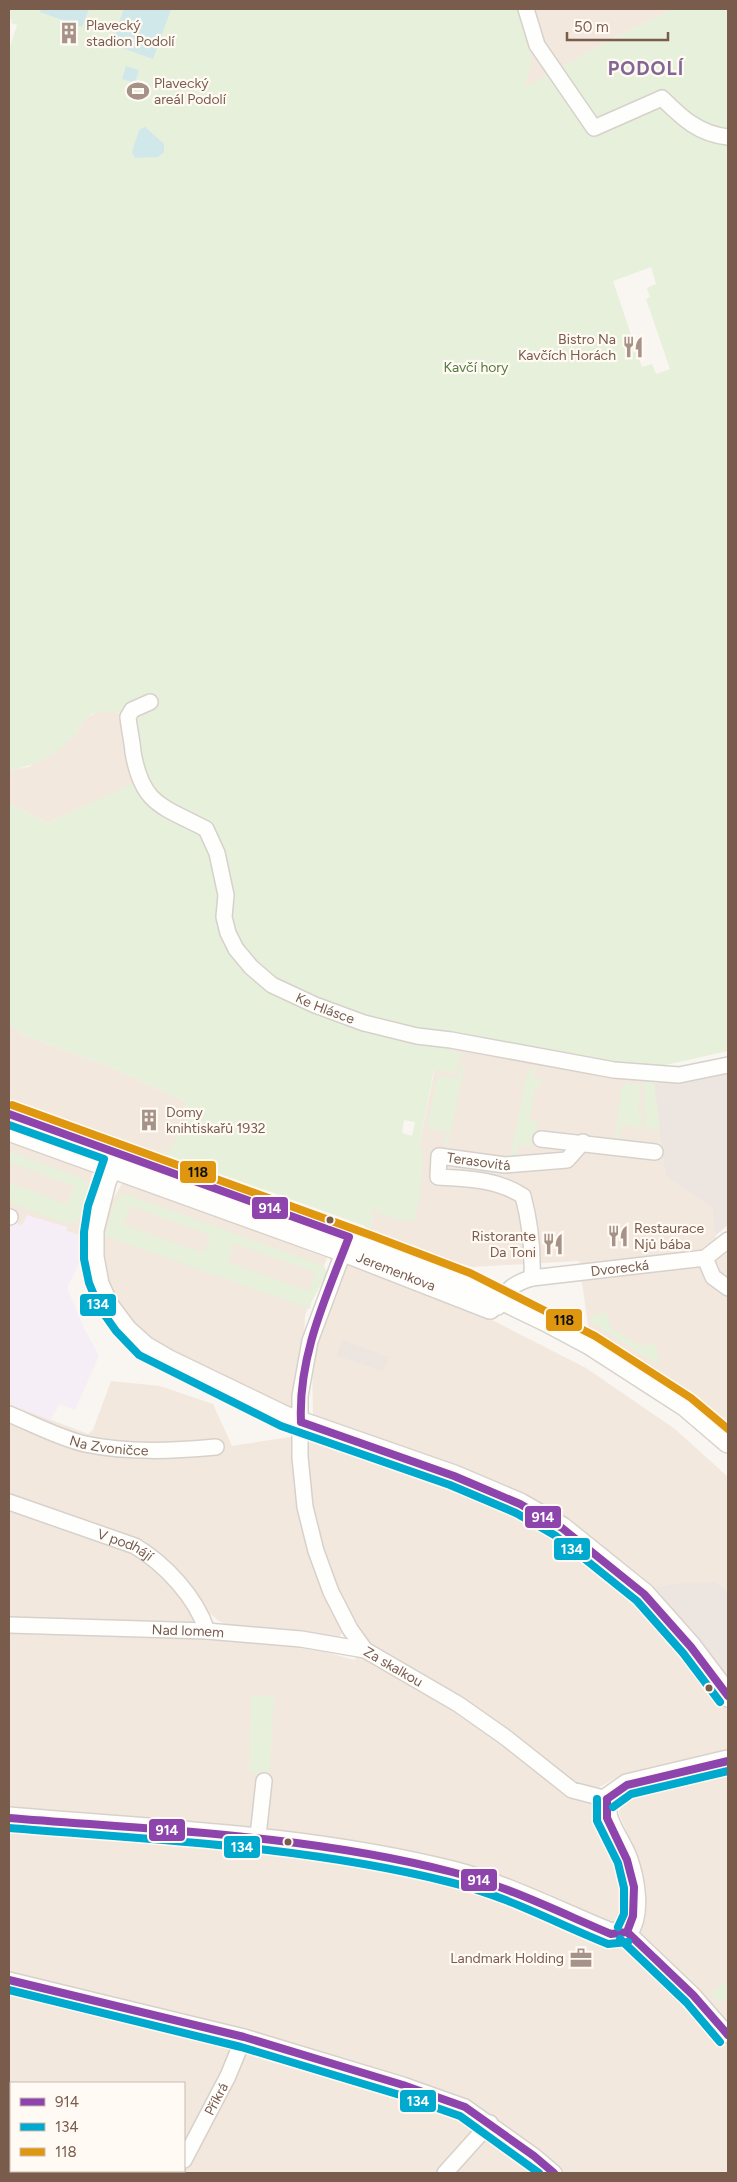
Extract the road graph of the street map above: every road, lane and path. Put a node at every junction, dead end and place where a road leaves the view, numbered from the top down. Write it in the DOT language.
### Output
graph roads {
  1 [pos="526,9"];
  2 [pos="728,137"];
  3 [pos="150,702"];
  4 [pos="728,1065"];
  5 [pos="9,1114"];
  6 [pos="9,1130"];
  7 [pos="541,1139"];
  8 [pos="583,1142"];
  9 [pos="655,1152"];
  10 [pos="114,1160"];
  11 [pos="728,1240"];
  12 [pos="347,1244"];
  13 [pos="705,1258"];
  14 [pos="532,1278"];
  15 [pos="728,1288"];
  16 [pos="499,1304"];
  17 [pos="9,1414"];
  18 [pos="301,1422"];
  19 [pos="728,1442"];
  20 [pos="216,1447"];
  21 [pos="728,1458"];
  22 [pos="9,1502"];
  23 [pos="9,1625"];
  24 [pos="206,1631"];
  25 [pos="365,1650"];
  26 [pos="728,1696"];
  27 [pos="728,1762"];
  28 [pos="264,1781"];
  29 [pos="607,1799"];
  30 [pos="9,1818"];
  31 [pos="256,1839"];
  32 [pos="628,1932"];
  33 [pos="9,1980"];
  34 [pos="728,2035"];
  35 [pos="244,2037"];
  36 [pos="490,2123"];
  37 [pos="185,2158"];
  38 [pos="445,2173"];
  39 [pos="554,2173"];
  1 -- 2 [label="street"];
  3 -- 4 [label="street, Ke Hlásce"];
  5 -- 10 [label="street, Jeremenkova"];
  6 -- 10 [label="street, Jeremenkova"];
  7 -- 8 [label="street"];
  8 -- 9 [label="street"];
  8 -- 14 [label="street, Terasovitá"];
  10 -- 12 [label="street, Jeremenkova"];
  10 -- 18 [label="street"];
  11 -- 13 [label="street"];
  12 -- 16 [label="street, Jeremenkova"];
  12 -- 18 [label="street, Za skalkou"];
  13 -- 14 [label="street, Dvorecká"];
  13 -- 15 [label="street"];
  14 -- 16 [label="street, Dvorecká"];
  16 -- 19 [label="street, Jeremenkova"];
  16 -- 21 [label="street, Jeremenkova"];
  17 -- 20 [label="street, Na Zvoničce"];
  18 -- 25 [label="street, Za skalkou"];
  18 -- 26 [label="street"];
  22 -- 24 [label="street, V podhájí"];
  23 -- 24 [label="street, Nad lomem"];
  24 -- 25 [label="street, Nad lomem"];
  25 -- 29 [label="street, Za skalkou"];
  27 -- 29 [label="street"];
  28 -- 31 [label="street"];
  29 -- 32 [label="street"];
  30 -- 31 [label="street"];
  31 -- 32 [label="street"];
  32 -- 34 [label="street"];
  33 -- 35 [label="street"];
  35 -- 36 [label="street"];
  35 -- 37 [label="street, Příkrá"];
  36 -- 38 [label="street"];
  36 -- 39 [label="street"];
}
